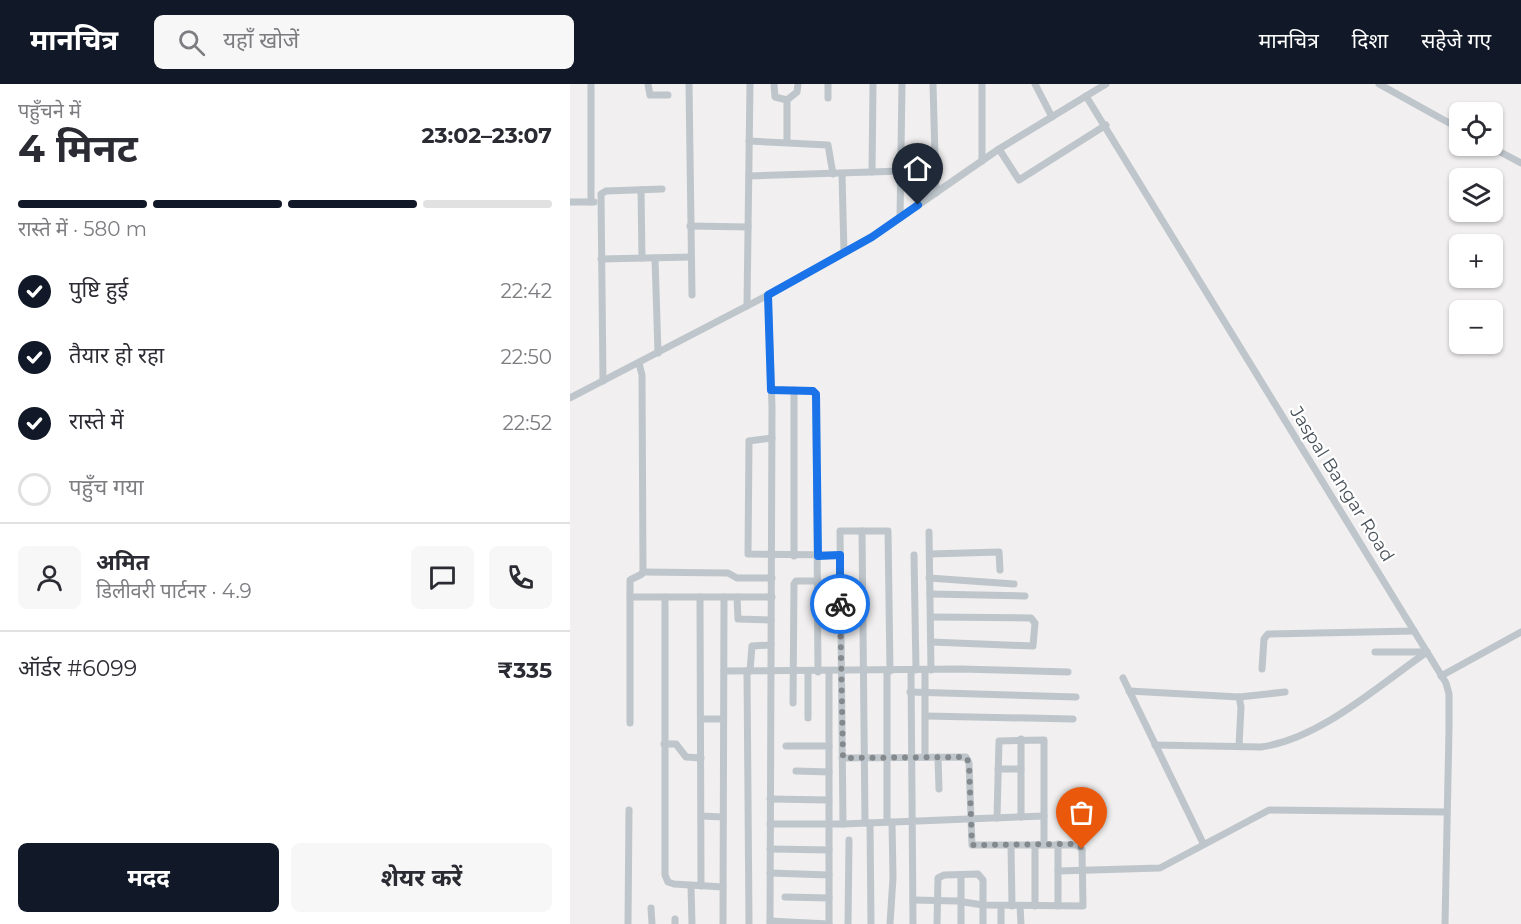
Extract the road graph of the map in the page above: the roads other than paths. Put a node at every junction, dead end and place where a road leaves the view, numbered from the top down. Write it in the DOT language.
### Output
graph roads {
  1 [pos="591,84"];
  2 [pos="648,84"];
  3 [pos="689,84"];
  4 [pos="750,84"];
  5 [pos="774,84"];
  6 [pos="798,84"];
  7 [pos="828,84"];
  8 [pos="873,84"];
  9 [pos="902,84"];
  10 [pos="933,84"];
  11 [pos="982,84"];
  12 [pos="1035,84"];
  13 [pos="1107,84"];
  14 [pos="1379,84"];
  15 [pos="668,95"];
  16 [pos="1086,96"];
  17 [pos="828,98"];
  18 [pos="787,100"];
  19 [pos="1052,117"];
  20 [pos="1449,123"];
  21 [pos="1106,125"];
  22 [pos="750,141"];
  23 [pos="787,141"];
  24 [pos="999,149"];
  25 [pos="1503,153"];
  26 [pos="982,161"];
  27 [pos="1521,163"];
  28 [pos="900,171"];
  29 [pos="872,172"];
  30 [pos="833,174"];
  31 [pos="842,174"];
  32 [pos="749,176"];
  33 [pos="662,189"];
  34 [pos="641,190"];
  35 [pos="936,193"];
  36 [pos="570,202"];
  37 [pos="591,202"];
  38 [pos="601,202"];
  39 [pos="900,218"];
  40 [pos="690,226"];
  41 [pos="748,227"];
  42 [pos="844,253"];
  43 [pos="691,257"];
  44 [pos="642,258"];
  45 [pos="655,258"];
  46 [pos="601,259"];
  47 [pos="692,295"];
  48 [pos="768,295"];
  49 [pos="747,306"];
  50 [pos="658,352"];
  51 [pos="639,363"];
  52 [pos="603,381"];
  53 [pos="771,390"];
  54 [pos="794,390"];
  55 [pos="570,398"];
  56 [pos="772,438"];
  57 [pos="862,531"];
  58 [pos="929,532"];
  59 [pos="930,554"];
  60 [pos="772,555"];
  61 [pos="840,555"];
  62 [pos="914,555"];
  63 [pos="795,556"];
  64 [pos="818,556"];
  65 [pos="1000,570"];
  66 [pos="643,572"];
  67 [pos="772,578"];
  68 [pos="929,578"];
  69 [pos="818,581"];
  70 [pos="1014,584"];
  71 [pos="930,594"];
  72 [pos="1025,596"];
  73 [pos="630,597"];
  74 [pos="665,597"];
  75 [pos="700,597"];
  76 [pos="724,597"];
  77 [pos="737,597"];
  78 [pos="772,597"];
  79 [pos="931,617"];
  80 [pos="771,620"];
  81 [pos="1414,631"];
  82 [pos="1521,632"];
  83 [pos="931,642"];
  84 [pos="771,645"];
  85 [pos="1375,652"];
  86 [pos="1427,652"];
  87 [pos="1262,669"];
  88 [pos="928,670"];
  89 [pos="724,671"];
  90 [pos="748,671"];
  91 [pos="771,671"];
  92 [pos="793,671"];
  93 [pos="841,671"];
  94 [pos="865,671"];
  95 [pos="889,671"];
  96 [pos="913,671"];
  97 [pos="808,672"];
  98 [pos="818,672"];
  99 [pos="829,672"];
  100 [pos="1068,672"];
  101 [pos="1441,676"];
  102 [pos="1123,678"];
  103 [pos="1129,691"];
  104 [pos="910,692"];
  105 [pos="1285,692"];
  106 [pos="926,693"];
  107 [pos="1076,697"];
  108 [pos="1239,697"];
  109 [pos="793,703"];
  110 [pos="926,716"];
  111 [pos="701,718"];
  112 [pos="723,718"];
  113 [pos="808,718"];
  114 [pos="1073,718"];
  115 [pos="630,723"];
  116 [pos="1021,739"];
  117 [pos="664,744"];
  118 [pos="1155,745"];
  119 [pos="786,746"];
  120 [pos="829,746"];
  121 [pos="1239,746"];
  122 [pos="925,757"];
  123 [pos="938,757"];
  124 [pos="701,758"];
  125 [pos="843,758"];
  126 [pos="864,758"];
  127 [pos="887,758"];
  128 [pos="910,758"];
  129 [pos="998,769"];
  130 [pos="1021,769"];
  131 [pos="796,771"];
  132 [pos="829,771"];
  133 [pos="939,789"];
  134 [pos="770,799"];
  135 [pos="829,800"];
  136 [pos="629,810"];
  137 [pos="1447,812"];
  138 [pos="701,816"];
  139 [pos="1044,816"];
  140 [pos="723,817"];
  141 [pos="1021,817"];
  142 [pos="998,818"];
  143 [pos="969,819"];
  144 [pos="911,821"];
  145 [pos="890,822"];
  146 [pos="867,823"];
  147 [pos="770,824"];
  148 [pos="829,824"];
  149 [pos="843,824"];
  150 [pos="849,840"];
  151 [pos="1203,843"];
  152 [pos="1035,844"];
  153 [pos="1044,844"];
  154 [pos="1058,844"];
  155 [pos="1011,846"];
  156 [pos="770,849"];
  157 [pos="829,850"];
  158 [pos="1058,871"];
  159 [pos="1082,871"];
  160 [pos="770,873"];
  161 [pos="829,875"];
  162 [pos="961,875"];
  163 [pos="691,886"];
  164 [pos="701,886"];
  165 [pos="723,887"];
  166 [pos="785,897"];
  167 [pos="829,898"];
  168 [pos="913,900"];
  169 [pos="936,900"];
  170 [pos="961,902"];
  171 [pos="982,905"];
  172 [pos="1001,906"];
  173 [pos="1016,906"];
  174 [pos="1035,906"];
  175 [pos="1059,906"];
  176 [pos="651,908"];
  177 [pos="770,922"];
  178 [pos="628,924"];
  179 [pos="652,924"];
  180 [pos="692,924"];
  181 [pos="723,924"];
  182 [pos="749,924"];
  183 [pos="829,924"];
  184 [pos="848,924"];
  185 [pos="871,924"];
  186 [pos="890,924"];
  187 [pos="913,924"];
  188 [pos="937,924"];
  189 [pos="961,924"];
  190 [pos="982,924"];
  191 [pos="1001,924"];
  192 [pos="1021,924"];
  193 [pos="1445,924"];
  1 -- 37 [label="street"];
  2 -- 15 [label="street"];
  3 -- 40 [label="street"];
  4 -- 22 [label="street"];
  5 -- 18 [label="street"];
  6 -- 18 [label="street"];
  7 -- 17 [label="street"];
  8 -- 29 [label="street"];
  9 -- 28 [label="street"];
  10 -- 35 [label="street"];
  11 -- 26 [label="street"];
  12 -- 19 [label="street"];
  13 -- 16 [label="street"];
  14 -- 20 [label="street"];
  16 -- 19 [label="street"];
  16 -- 21 [label="street, Jaspal Bangar Road"];
  18 -- 23 [label="street"];
  19 -- 24 [label="street"];
  21 -- 24 [label="street"];
  21 -- 81 [label="street, Jaspal Bangar Road"];
  22 -- 23 [label="street"];
  22 -- 32 [label="street"];
  23 -- 30 [label="street"];
  24 -- 26 [label="street"];
  25 -- 27 [label="street"];
  26 -- 35 [label="street"];
  28 -- 29 [label="street"];
  28 -- 39 [label="street"];
  29 -- 31 [label="street"];
  30 -- 31 [label="street"];
  30 -- 32 [label="street"];
  31 -- 42 [label="street"];
  32 -- 41 [label="street"];
  33 -- 34 [label="street"];
  34 -- 38 [label="street"];
  34 -- 44 [label="street"];
  35 -- 39 [label="street"];
  36 -- 37 [label="street"];
  37 -- 38 [label="street"];
  38 -- 46 [label="street"];
  39 -- 42 [label="street"];
  40 -- 41 [label="street"];
  40 -- 43 [label="street"];
  41 -- 49 [label="street"];
  42 -- 48 [label="street"];
  43 -- 45 [label="street"];
  43 -- 47 [label="street"];
  44 -- 45 [label="street"];
  44 -- 46 [label="street"];
  45 -- 50 [label="street"];
  46 -- 52 [label="street"];
  48 -- 49 [label="street"];
  48 -- 53 [label="street"];
  49 -- 50 [label="street"];
  50 -- 51 [label="street"];
  51 -- 52 [label="street"];
  51 -- 66 [label="street"];
  52 -- 55 [label="street"];
  53 -- 54 [label="street"];
  53 -- 56 [label="street"];
  54 -- 63 [label="street"];
  54 -- 64 [label="street"];
  56 -- 60 [label="street"];
  56 -- 60 [label="street"];
  57 -- 61 [label="street"];
  57 -- 94 [label="street"];
  57 -- 95 [label="street"];
  58 -- 59 [label="street"];
  59 -- 65 [label="street"];
  59 -- 68 [label="street"];
  60 -- 63 [label="street"];
  60 -- 67 [label="street"];
  61 -- 64 [label="street"];
  61 -- 93 [label="street"];
  62 -- 96 [label="street"];
  63 -- 64 [label="street"];
  64 -- 69 [label="street"];
  66 -- 67 [label="street"];
  66 -- 73 [label="street"];
  67 -- 78 [label="street"];
  68 -- 70 [label="street"];
  68 -- 71 [label="street"];
  69 -- 92 [label="street"];
  69 -- 98 [label="street"];
  71 -- 72 [label="street"];
  71 -- 79 [label="street"];
  73 -- 74 [label="street"];
  73 -- 115 [label="street"];
  74 -- 75 [label="street"];
  74 -- 117 [label="street"];
  75 -- 76 [label="street"];
  75 -- 111 [label="street"];
  76 -- 77 [label="street"];
  76 -- 89 [label="street"];
  77 -- 78 [label="street"];
  77 -- 80 [label="street"];
  78 -- 80 [label="street"];
  79 -- 83 [label="street"];
  79 -- 83 [label="street"];
  80 -- 84 [label="street"];
  81 -- 86 [label="street, Jaspal Bangar Road"];
  81 -- 87 [label="street"];
  82 -- 101 [label="street"];
  83 -- 88 [label="street"];
  84 -- 90 [label="street"];
  84 -- 91 [label="street"];
  85 -- 86 [label="street"];
  86 -- 101 [label="street, Jaspal Bangar Road"];
  86 -- 121 [label="street"];
  88 -- 96 [label="street"];
  88 -- 100 [label="street"];
  88 -- 106 [label="street"];
  89 -- 90 [label="street"];
  89 -- 112 [label="street"];
  90 -- 91 [label="street"];
  90 -- 182 [label="street"];
  91 -- 92 [label="street"];
  91 -- 134 [label="street"];
  92 -- 97 [label="street"];
  92 -- 109 [label="street"];
  93 -- 94 [label="street"];
  93 -- 99 [label="street"];
  93 -- 125 [label="street"];
  94 -- 95 [label="street"];
  94 -- 126 [label="street"];
  95 -- 96 [label="street"];
  95 -- 127 [label="street"];
  96 -- 104 [label="street"];
  97 -- 98 [label="street"];
  97 -- 113 [label="street"];
  98 -- 99 [label="street"];
  99 -- 120 [label="street"];
  101 -- 137 [label="street, Jaspal Bangar Road"];
  102 -- 103 [label="street"];
  103 -- 108 [label="street"];
  103 -- 118 [label="street"];
  104 -- 106 [label="street"];
  104 -- 128 [label="street"];
  105 -- 108 [label="street"];
  106 -- 107 [label="street"];
  106 -- 110 [label="street"];
  108 -- 121 [label="street"];
  110 -- 114 [label="street"];
  110 -- 122 [label="street"];
  111 -- 112 [label="street"];
  111 -- 124 [label="street"];
  112 -- 140 [label="street"];
  116 -- 129 [label="street"];
  116 -- 130 [label="street"];
  116 -- 139 [label="street"];
  117 -- 124 [label="street"];
  117 -- 163 [label="street"];
  118 -- 121 [label="street"];
  118 -- 151 [label="street"];
  119 -- 120 [label="street"];
  120 -- 132 [label="street"];
  122 -- 123 [label="street"];
  122 -- 128 [label="street"];
  123 -- 133 [label="street"];
  123 -- 143 [label="street"];
  124 -- 138 [label="street"];
  125 -- 126 [label="street"];
  125 -- 149 [label="street"];
  126 -- 127 [label="street"];
  126 -- 146 [label="street"];
  127 -- 128 [label="street"];
  127 -- 145 [label="street"];
  128 -- 144 [label="street"];
  129 -- 130 [label="street"];
  129 -- 142 [label="street"];
  130 -- 141 [label="street"];
  131 -- 132 [label="street"];
  132 -- 135 [label="street"];
  134 -- 135 [label="street"];
  134 -- 147 [label="street"];
  135 -- 148 [label="street"];
  136 -- 178 [label="street"];
  137 -- 151 [label="street"];
  137 -- 193 [label="street, Jaspal Bangar Road"];
  138 -- 140 [label="street"];
  138 -- 164 [label="street"];
  139 -- 141 [label="street"];
  139 -- 153 [label="street"];
  140 -- 165 [label="street"];
  141 -- 142 [label="street"];
  142 -- 143 [label="street"];
  143 -- 144 [label="street"];
  143 -- 155 [label="street"];
  144 -- 145 [label="street"];
  144 -- 168 [label="street"];
  145 -- 146 [label="street"];
  145 -- 186 [label="street"];
  146 -- 149 [label="street"];
  146 -- 185 [label="street"];
  147 -- 148 [label="street"];
  147 -- 156 [label="street"];
  148 -- 149 [label="street"];
  148 -- 157 [label="street"];
  150 -- 184 [label="street"];
  151 -- 159 [label="street"];
  152 -- 153 [label="street"];
  152 -- 155 [label="street"];
  152 -- 174 [label="street"];
  153 -- 154 [label="street"];
  154 -- 158 [label="street"];
  154 -- 159 [label="street"];
  155 -- 173 [label="street"];
  156 -- 157 [label="street"];
  156 -- 160 [label="street"];
  157 -- 161 [label="street"];
  158 -- 159 [label="street"];
  158 -- 175 [label="street"];
  159 -- 175 [label="street"];
  160 -- 161 [label="street"];
  160 -- 177 [label="street"];
  161 -- 167 [label="street"];
  162 -- 169 [label="street"];
  162 -- 170 [label="street"];
  162 -- 171 [label="street"];
  163 -- 164 [label="street"];
  163 -- 180 [label="street"];
  164 -- 165 [label="street"];
  165 -- 181 [label="street"];
  166 -- 167 [label="street"];
  167 -- 183 [label="street"];
  168 -- 169 [label="street"];
  168 -- 187 [label="street"];
  169 -- 170 [label="street"];
  169 -- 188 [label="street"];
  170 -- 171 [label="street"];
  170 -- 189 [label="street"];
  171 -- 172 [label="street"];
  171 -- 190 [label="street"];
  172 -- 173 [label="street"];
  172 -- 191 [label="street"];
  173 -- 174 [label="street"];
  173 -- 192 [label="street"];
  174 -- 175 [label="street"];
  176 -- 179 [label="street"];
  177 -- 183 [label="street"];
}
